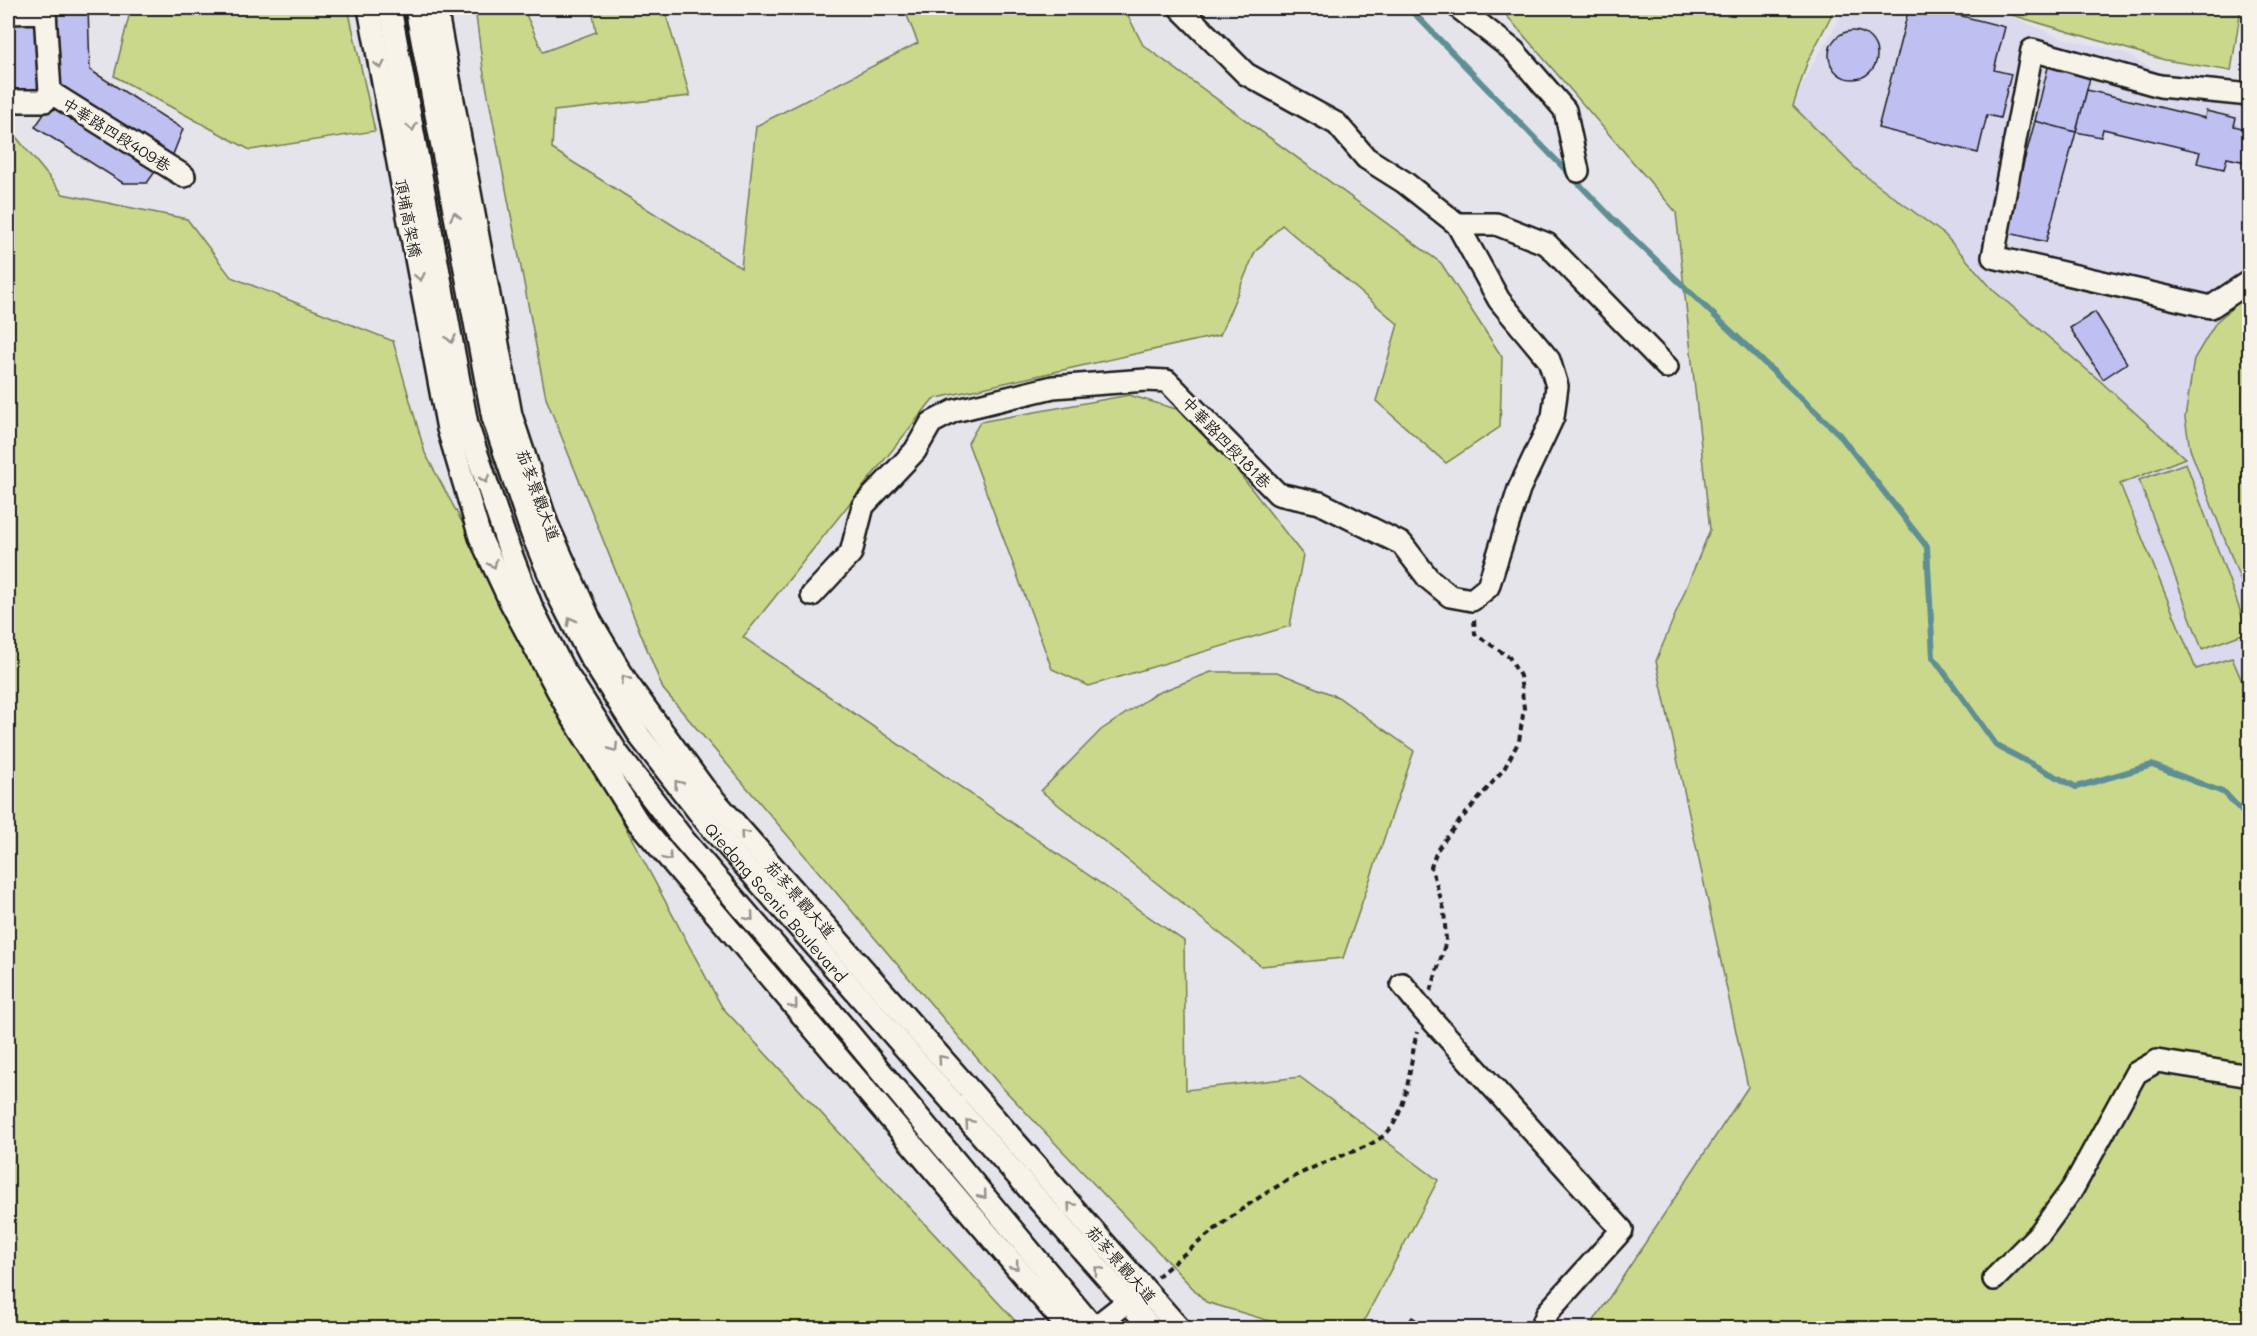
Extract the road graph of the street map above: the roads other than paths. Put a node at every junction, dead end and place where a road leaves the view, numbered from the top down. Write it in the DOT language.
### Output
graph roads {
  1 [pos="369,8"];
  2 [pos="390,8"];
  3 [pos="416,8"];
  4 [pos="436,8"];
  5 [pos="1180,8"];
  6 [pos="1459,8"];
  7 [pos="8,13"];
  8 [pos="51,92"];
  9 [pos="2250,95"];
  10 [pos="8,101"];
  11 [pos="1578,171"];
  12 [pos="184,176"];
  13 [pos="1457,224"];
  14 [pos="2250,281"];
  15 [pos="1667,367"];
  16 [pos="502,416"];
  17 [pos="458,426"];
  18 [pos="812,595"];
  19 [pos="1402,984"];
  20 [pos="2250,1076"];
  21 [pos="1994,1279"];
  22 [pos="1143,1288"];
  23 [pos="1126,1302"];
  24 [pos="1094,1328"];
  25 [pos="1068,1329"];
  26 [pos="1151,1329"];
  27 [pos="1179,1329"];
  28 [pos="1541,1329"];
  1 -- 17 [label="street, 頂埔高架橋, one-way"];
  2 -- 17 [label="street, 頂埔高架橋, one-way"];
  16 -- 3 [label="street, one-way"];
  4 -- 16 [label="street"];
  5 -- 13 [label="street, 中華路四段181巷"];
  6 -- 11 [label="street"];
  7 -- 8 [label="street, 中華路四段409巷"];
  8 -- 10 [label="street, 中華路四段409巷"];
  8 -- 12 [label="street, 中華路四段409巷"];
  9 -- 14 [label="street"];
  13 -- 15 [label="street"];
  13 -- 18 [label="street, 中華路四段181巷"];
  22 -- 16 [label="street, 茄苳景觀大道, one-way"];
  23 -- 16 [label="street, Qiedong Scenic Boulevard, one-way"];
  17 -- 24 [label="street, Qiedong Scenic Boulevard, one-way"];
  17 -- 25 [label="street, one-way"];
  19 -- 28 [label="street"];
  20 -- 21 [label="street"];
  22 -- 23 [label="street"];
  22 -- 27 [label="street, 茄苳景觀大道"];
  23 -- 24 [label="street"];
  23 -- 26 [label="street, Qiedong Scenic Boulevard"];
}
